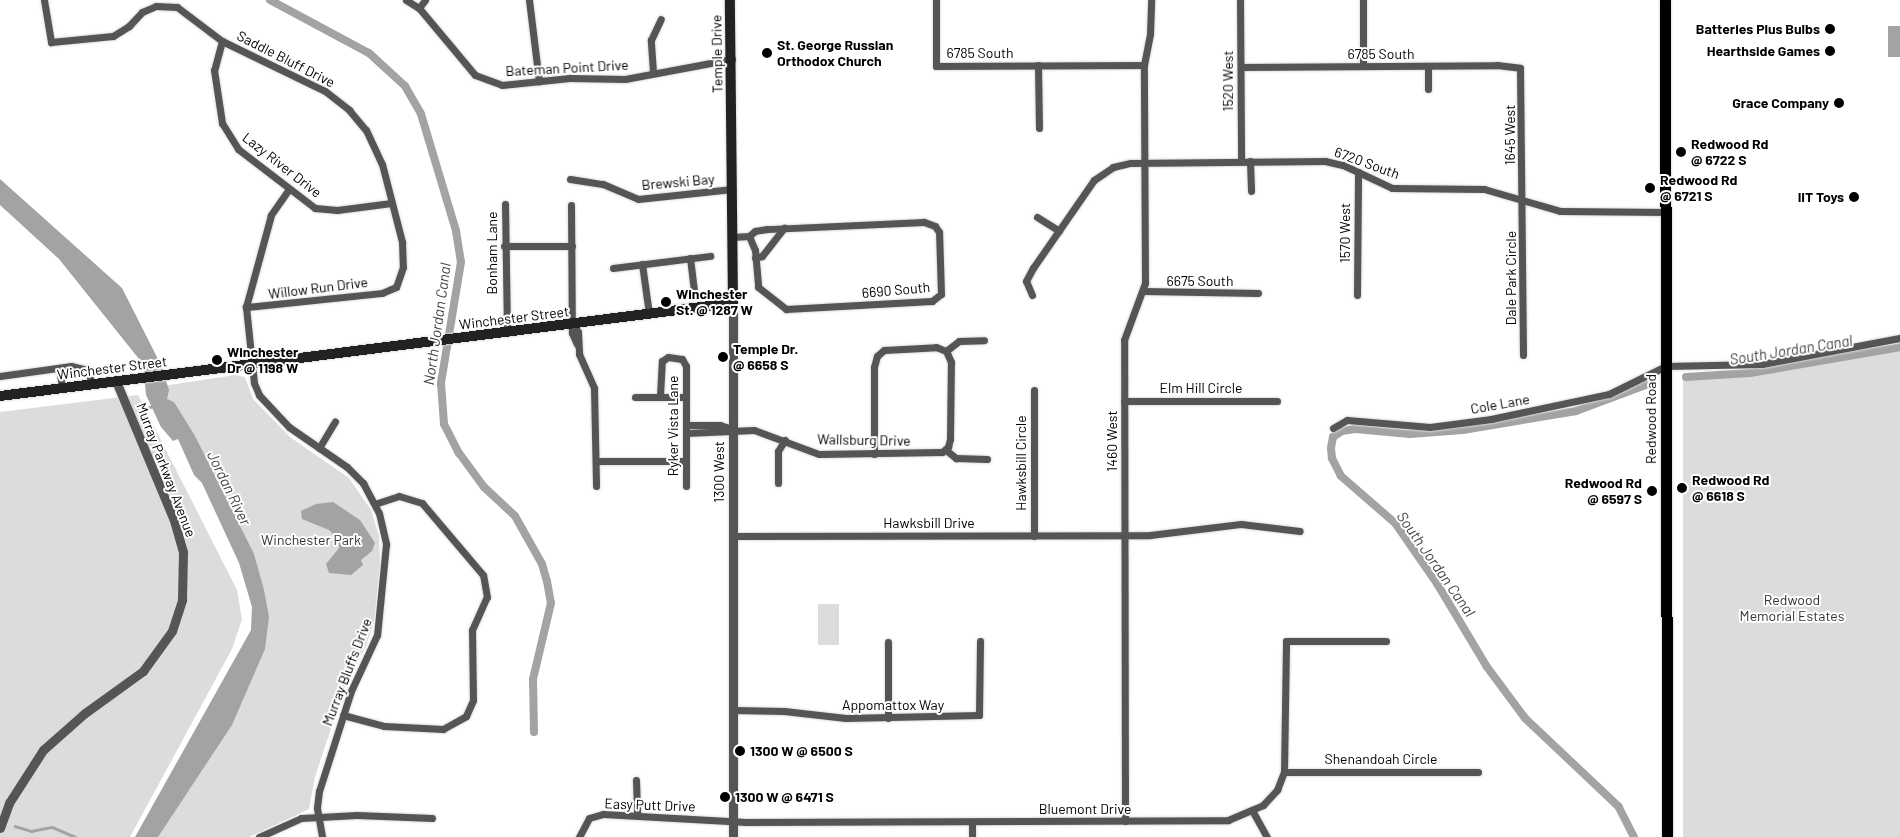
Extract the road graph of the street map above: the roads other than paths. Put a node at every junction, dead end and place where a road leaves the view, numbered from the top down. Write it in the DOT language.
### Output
graph roads {
  1 [pos="44,0"];
  2 [pos="406,0"];
  3 [pos="425,0"];
  4 [pos="529,0"];
  5 [pos="730,0"];
  6 [pos="936,0"];
  7 [pos="1151,0"];
  8 [pos="1240,0"];
  9 [pos="1363,0"];
  10 [pos="1665,0"];
  11 [pos="419,8"];
  12 [pos="661,19"];
  13 [pos="222,40"];
  14 [pos="732,59"];
  15 [pos="1038,65"];
  16 [pos="1144,65"];
  17 [pos="1363,66"];
  18 [pos="1428,66"];
  19 [pos="1240,68"];
  20 [pos="1520,68"];
  21 [pos="653,72"];
  22 [pos="539,81"];
  23 [pos="1428,89"];
  24 [pos="732,108"];
  25 [pos="1039,128"];
  26 [pos="1250,161"];
  27 [pos="1145,162"];
  28 [pos="1241,162"];
  29 [pos="1358,172"];
  30 [pos="570,179"];
  31 [pos="289,189"];
  32 [pos="732,189"];
  33 [pos="1251,191"];
  34 [pos="1523,202"];
  35 [pos="392,203"];
  36 [pos="505,204"];
  37 [pos="572,205"];
  38 [pos="1666,212"];
  39 [pos="1036,217"];
  40 [pos="784,228"];
  41 [pos="1059,231"];
  42 [pos="749,236"];
  43 [pos="733,237"];
  44 [pos="504,246"];
  45 [pos="572,246"];
  46 [pos="710,256"];
  47 [pos="690,258"];
  48 [pos="755,258"];
  49 [pos="642,264"];
  50 [pos="613,268"];
  51 [pos="694,289"];
  52 [pos="393,290"];
  53 [pos="1143,290"];
  54 [pos="1258,293"];
  55 [pos="1032,295"];
  56 [pos="1357,295"];
  57 [pos="733,304"];
  58 [pos="246,307"];
  59 [pos="649,314"];
  60 [pos="573,324"];
  61 [pos="507,333"];
  62 [pos="1900,338"];
  63 [pos="984,340"];
  64 [pos="946,351"];
  65 [pos="1523,355"];
  66 [pos="251,365"];
  67 [pos="1666,366"];
  68 [pos="59,368"];
  69 [pos="0,376"];
  70 [pos="116,381"];
  71 [pos="91,384"];
  72 [pos="62,388"];
  73 [pos="1034,390"];
  74 [pos="0,396"];
  75 [pos="660,396"];
  76 [pos="635,397"];
  77 [pos="686,397"];
  78 [pos="1124,401"];
  79 [pos="1277,401"];
  80 [pos="335,421"];
  81 [pos="1333,428"];
  82 [pos="686,429"];
  83 [pos="732,429"];
  84 [pos="785,440"];
  85 [pos="319,448"];
  86 [pos="946,450"];
  87 [pos="874,454"];
  88 [pos="986,459"];
  89 [pos="598,461"];
  90 [pos="685,461"];
  91 [pos="778,483"];
  92 [pos="596,486"];
  93 [pos="686,486"];
  94 [pos="375,504"];
  95 [pos="1300,531"];
  96 [pos="1124,535"];
  97 [pos="733,536"];
  98 [pos="1034,536"];
  99 [pos="980,641"];
  100 [pos="1386,641"];
  101 [pos="888,642"];
  102 [pos="733,710"];
  103 [pos="343,715"];
  104 [pos="888,718"];
  105 [pos="1284,772"];
  106 [pos="1478,772"];
  107 [pos="636,780"];
  108 [pos="1253,812"];
  109 [pos="636,816"];
  110 [pos="318,818"];
  111 [pos="432,818"];
  112 [pos="733,820"];
  113 [pos="1124,821"];
  114 [pos="972,822"];
  115 [pos="0,828"];
  116 [pos="259,837"];
  117 [pos="322,837"];
  118 [pos="579,837"];
  119 [pos="733,837"];
  120 [pos="972,837"];
  121 [pos="1267,837"];
  122 [pos="1666,837"];
  1 -- 13 [label="street, Saddle Bluff Drive"];
  2 -- 11 [label="street, Bateman Point Drive"];
  3 -- 11 [label="street"];
  4 -- 22 [label="street"];
  5 -- 14 [label="main road, Temple Drive"];
  6 -- 15 [label="street, 6785 South"];
  7 -- 16 [label="street, 1460 West"];
  8 -- 19 [label="street, 1520 West"];
  9 -- 17 [label="street"];
  10 -- 38 [label="main road, Redwood Road"];
  11 -- 22 [label="street, Bateman Point Drive"];
  12 -- 21 [label="street"];
  13 -- 31 [label="street, Lazy River Drive"];
  13 -- 35 [label="street, Saddle Bluff Drive"];
  14 -- 21 [label="street, Bateman Point Drive"];
  14 -- 24 [label="main road, Temple Drive"];
  15 -- 16 [label="street, 6785 South"];
  15 -- 25 [label="street"];
  16 -- 27 [label="street, 1460 West"];
  17 -- 18 [label="street, 6785 South"];
  17 -- 19 [label="street, 6785 South"];
  18 -- 20 [label="street, 6785 South"];
  18 -- 23 [label="street"];
  19 -- 28 [label="street, 1520 West"];
  20 -- 34 [label="street, 1645 West"];
  21 -- 22 [label="street, Bateman Point Drive"];
  24 -- 32 [label="main road, 1300 West"];
  26 -- 28 [label="street, 6720 South"];
  26 -- 29 [label="street, 6720 South"];
  26 -- 33 [label="street"];
  27 -- 28 [label="street, 6720 South"];
  27 -- 41 [label="street, 6720 South"];
  27 -- 53 [label="street, 1460 West"];
  29 -- 34 [label="street, 6720 South"];
  29 -- 56 [label="street, 1570 West"];
  30 -- 32 [label="street, Brewski Bay"];
  31 -- 35 [label="street, Lazy River Drive"];
  31 -- 58 [label="street, Murray Bluffs Drive"];
  32 -- 43 [label="main road, 1300 West"];
  34 -- 38 [label="street, 6720 South"];
  34 -- 65 [label="street, Dale Park Circle"];
  35 -- 52 [label="street, Saddle Bluff Drive"];
  36 -- 44 [label="street, Bonham Lane"];
  37 -- 45 [label="street"];
  38 -- 67 [label="main road, Redwood Road"];
  39 -- 41 [label="street"];
  40 -- 42 [label="street, 6690 South"];
  40 -- 48 [label="street"];
  40 -- 48 [label="street, 6690 South"];
  41 -- 55 [label="street, 6720 South"];
  42 -- 43 [label="street, 6690 South"];
  42 -- 48 [label="street, 6690 South"];
  43 -- 57 [label="main road, 1300 West"];
  44 -- 45 [label="street"];
  44 -- 61 [label="street, Bonham Lane"];
  45 -- 60 [label="street"];
  46 -- 47 [label="street"];
  47 -- 49 [label="street"];
  47 -- 51 [label="street"];
  49 -- 50 [label="street"];
  49 -- 59 [label="street"];
  52 -- 58 [label="street, Willow Run Drive"];
  53 -- 54 [label="street, 6675 South"];
  53 -- 78 [label="street, 1460 West"];
  57 -- 59 [label="main road, Winchester Street"];
  57 -- 83 [label="street, 1300 West"];
  58 -- 66 [label="street, Murray Bluffs Drive"];
  59 -- 60 [label="main road, Winchester Street"];
  60 -- 61 [label="main road, Winchester Street"];
  60 -- 89 [label="street"];
  61 -- 66 [label="main road, Winchester Street"];
  62 -- 67 [label="street"];
  63 -- 64 [label="street"];
  64 -- 86 [label="street"];
  64 -- 87 [label="street"];
  66 -- 70 [label="main road, Winchester Street"];
  66 -- 85 [label="street, Murray Bluffs Drive"];
  67 -- 81 [label="street, Cole Lane"];
  67 -- 122 [label="main road, Redwood Road"];
  68 -- 69 [label="street"];
  68 -- 71 [label="street"];
  68 -- 72 [label="street"];
  70 -- 71 [label="main road, Winchester Street"];
  70 -- 115 [label="street, Murray Parkway Avenue"];
  71 -- 72 [label="main road, Winchester Street"];
  72 -- 74 [label="main road, Winchester Street"];
  73 -- 98 [label="street, Hawksbill Circle"];
  75 -- 76 [label="street"];
  75 -- 77 [label="street"];
  75 -- 77 [label="street, Ryker Vista Lane"];
  77 -- 82 [label="street, Ryker Vista Lane"];
  78 -- 79 [label="street, Elm Hill Circle"];
  78 -- 96 [label="street, 1460 West"];
  80 -- 85 [label="street"];
  82 -- 83 [label="street, Wallsburg Drive"];
  82 -- 90 [label="street, Ryker Vista Lane"];
  83 -- 84 [label="street, Wallsburg Drive"];
  83 -- 97 [label="street, 1300 West"];
  84 -- 87 [label="street, Wallsburg Drive"];
  84 -- 91 [label="street"];
  85 -- 94 [label="street, Murray Bluffs Drive"];
  86 -- 87 [label="street, Wallsburg Drive"];
  86 -- 88 [label="street"];
  89 -- 90 [label="street"];
  89 -- 92 [label="street"];
  90 -- 93 [label="street, Ryker Vista Lane"];
  94 -- 103 [label="street, Murray Bluffs Drive"];
  94 -- 103 [label="street"];
  95 -- 96 [label="street, Hawksbill Drive"];
  96 -- 98 [label="street, Hawksbill Drive"];
  96 -- 113 [label="street, 1460 West"];
  97 -- 98 [label="street, Hawksbill Drive"];
  97 -- 102 [label="street, 1300 West"];
  99 -- 104 [label="street, Appomattox Way"];
  100 -- 105 [label="street, Bluemont Drive"];
  101 -- 104 [label="street"];
  102 -- 104 [label="street, Appomattox Way"];
  102 -- 112 [label="street, 1300 West"];
  103 -- 110 [label="street, Murray Bluffs Drive"];
  105 -- 106 [label="street, Shenandoah Circle"];
  105 -- 108 [label="street, Bluemont Drive"];
  107 -- 109 [label="street"];
  108 -- 113 [label="street, Bluemont Drive"];
  108 -- 121 [label="street"];
  109 -- 112 [label="street, Easy Putt Drive"];
  109 -- 118 [label="street, Easy Putt Drive"];
  110 -- 111 [label="street"];
  110 -- 116 [label="street"];
  110 -- 117 [label="street, Murray Bluffs Drive"];
  112 -- 114 [label="street, Bluemont Drive"];
  112 -- 119 [label="street, 1300 West"];
  113 -- 114 [label="street, Bluemont Drive"];
  114 -- 120 [label="street"];
}
